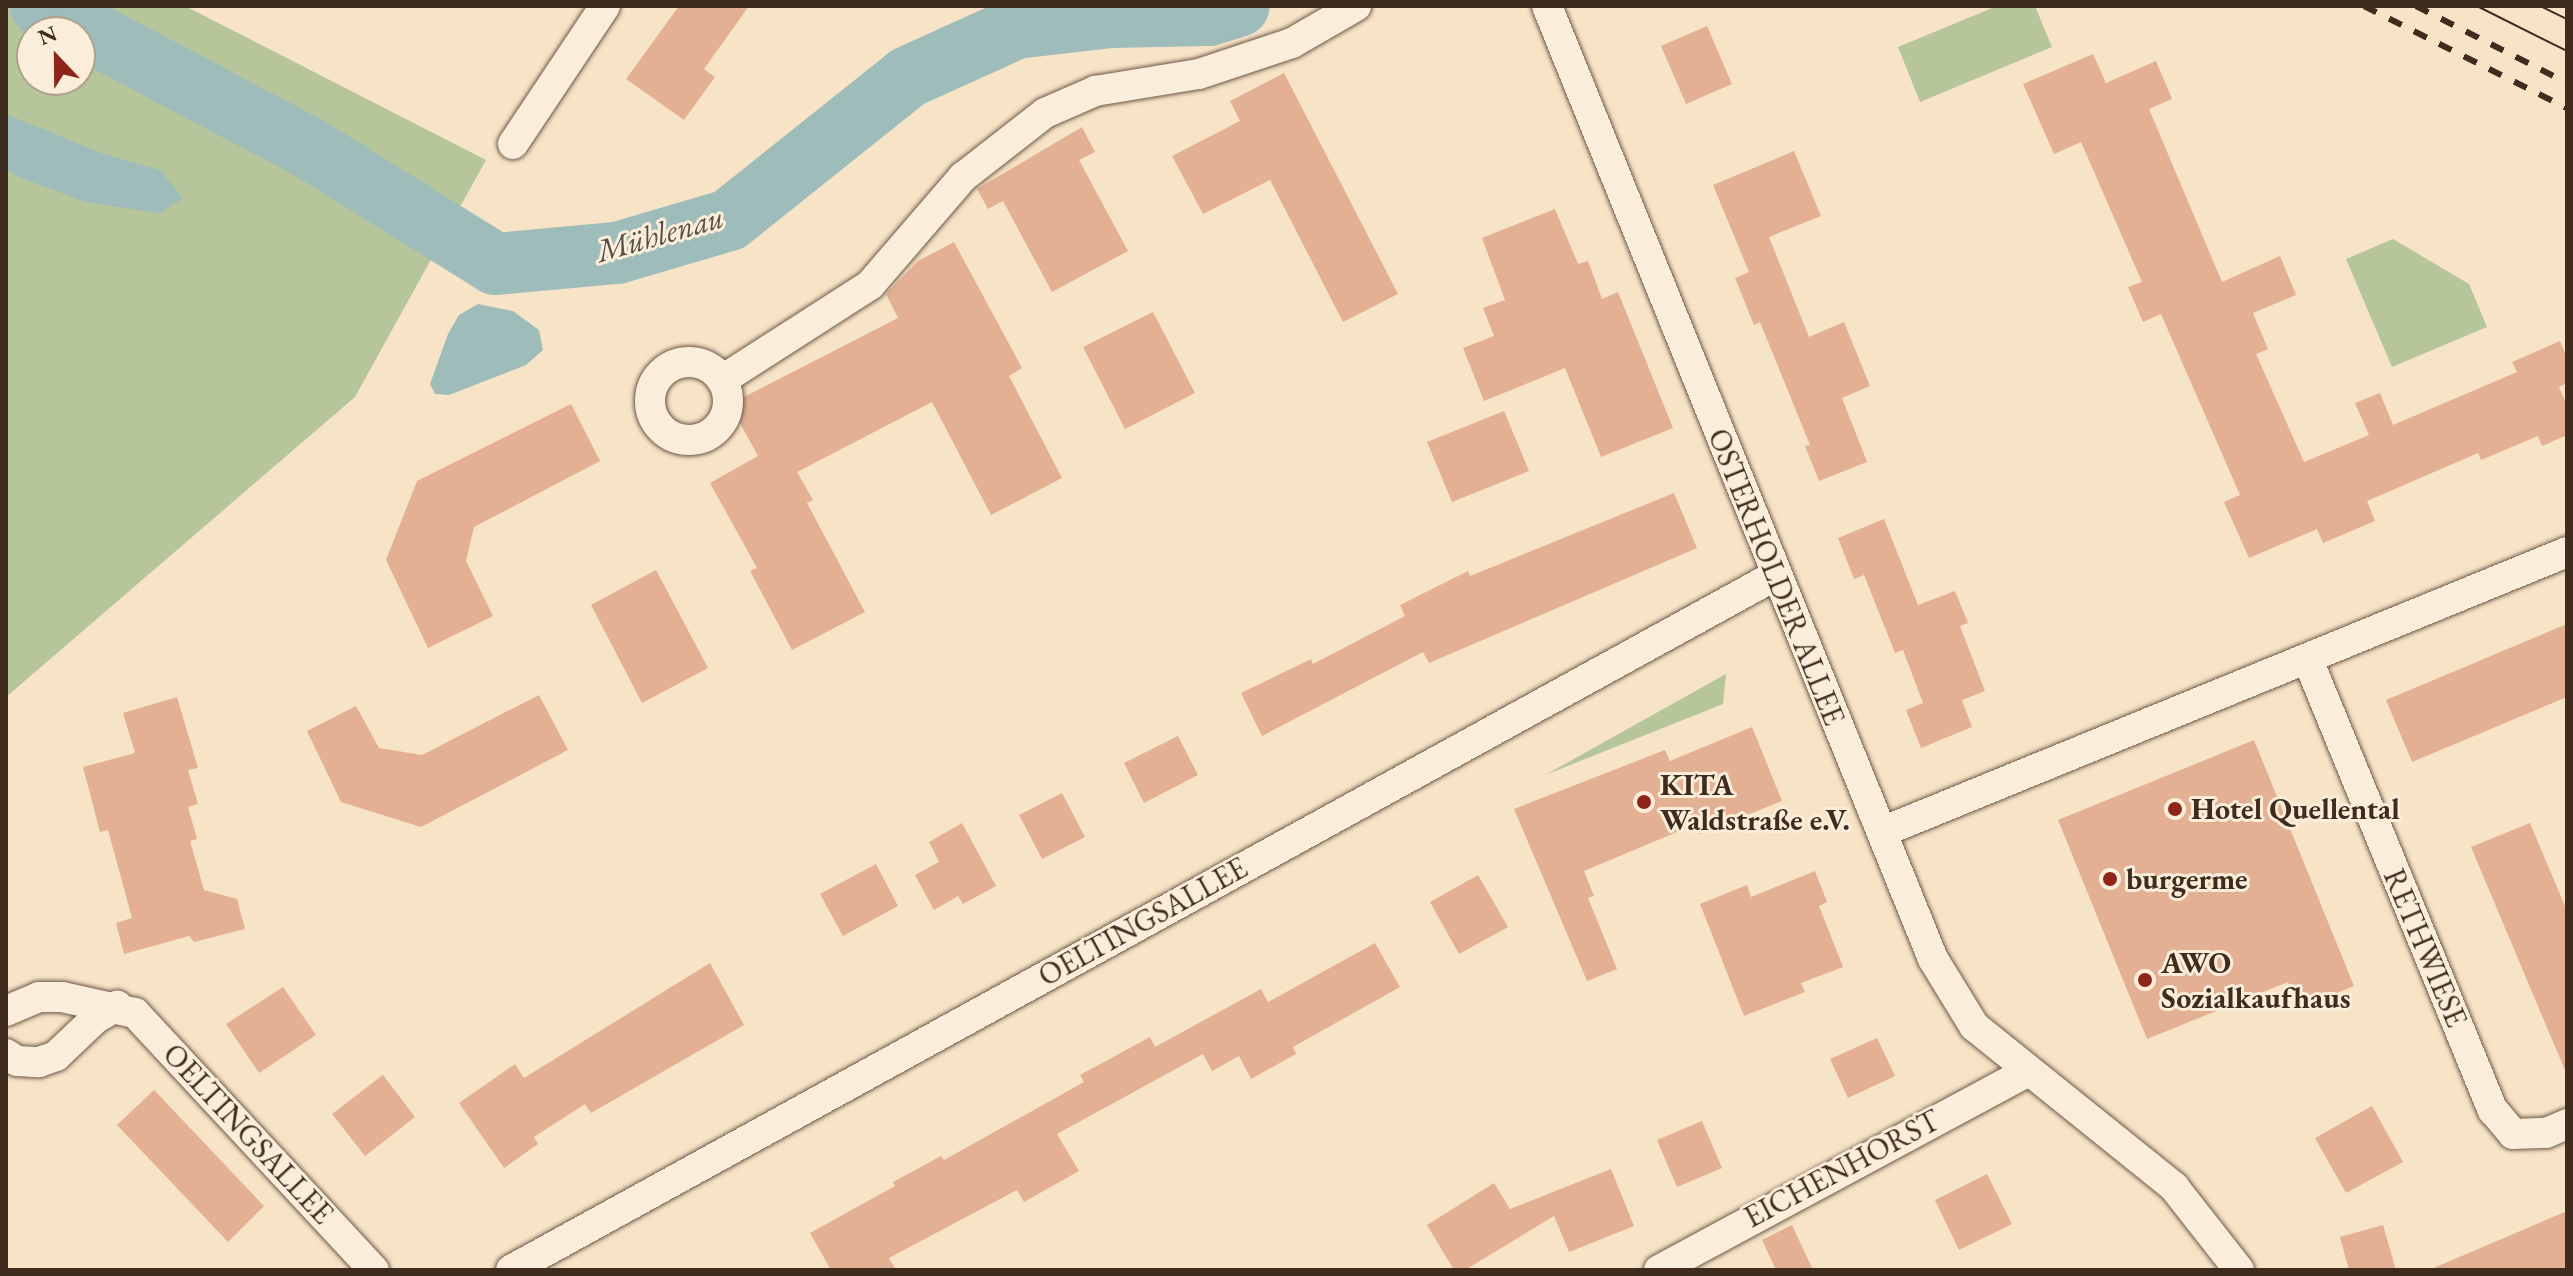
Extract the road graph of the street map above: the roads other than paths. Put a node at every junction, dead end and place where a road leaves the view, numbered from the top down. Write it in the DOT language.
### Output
graph roads {
  1 [pos="605,6"];
  2 [pos="1356,6"];
  3 [pos="1547,6"];
  4 [pos="513,144"];
  5 [pos="722,380"];
  6 [pos="2567,552"];
  7 [pos="1776,575"];
  8 [pos="2308,660"];
  9 [pos="1882,832"];
  10 [pos="117,1006"];
  11 [pos="6,1011"];
  12 [pos="6,1054"];
  13 [pos="2027,1072"];
  14 [pos="2567,1124"];
  15 [pos="374,1270"];
  16 [pos="511,1270"];
  17 [pos="1659,1270"];
  18 [pos="2239,1270"];
  1 -- 4 [label="street"];
  2 -- 5 [label="street"];
  3 -- 7 [label="street, OSTERHOLDER ALLEE"];
  6 -- 8 [label="street"];
  7 -- 9 [label="street, OSTERHOLDER ALLEE"];
  7 -- 16 [label="street, OELTINGSALLEE"];
  8 -- 9 [label="street"];
  8 -- 14 [label="street, RETHWIESE"];
  9 -- 13 [label="street, OSTERHOLDER ALLEE"];
  10 -- 11 [label="street, OELTINGSALLEE"];
  10 -- 12 [label="street"];
  10 -- 15 [label="street, OELTINGSALLEE"];
  13 -- 17 [label="street, EICHENHORST"];
  13 -- 18 [label="street, OSTERHOLDER ALLEE"];
}
